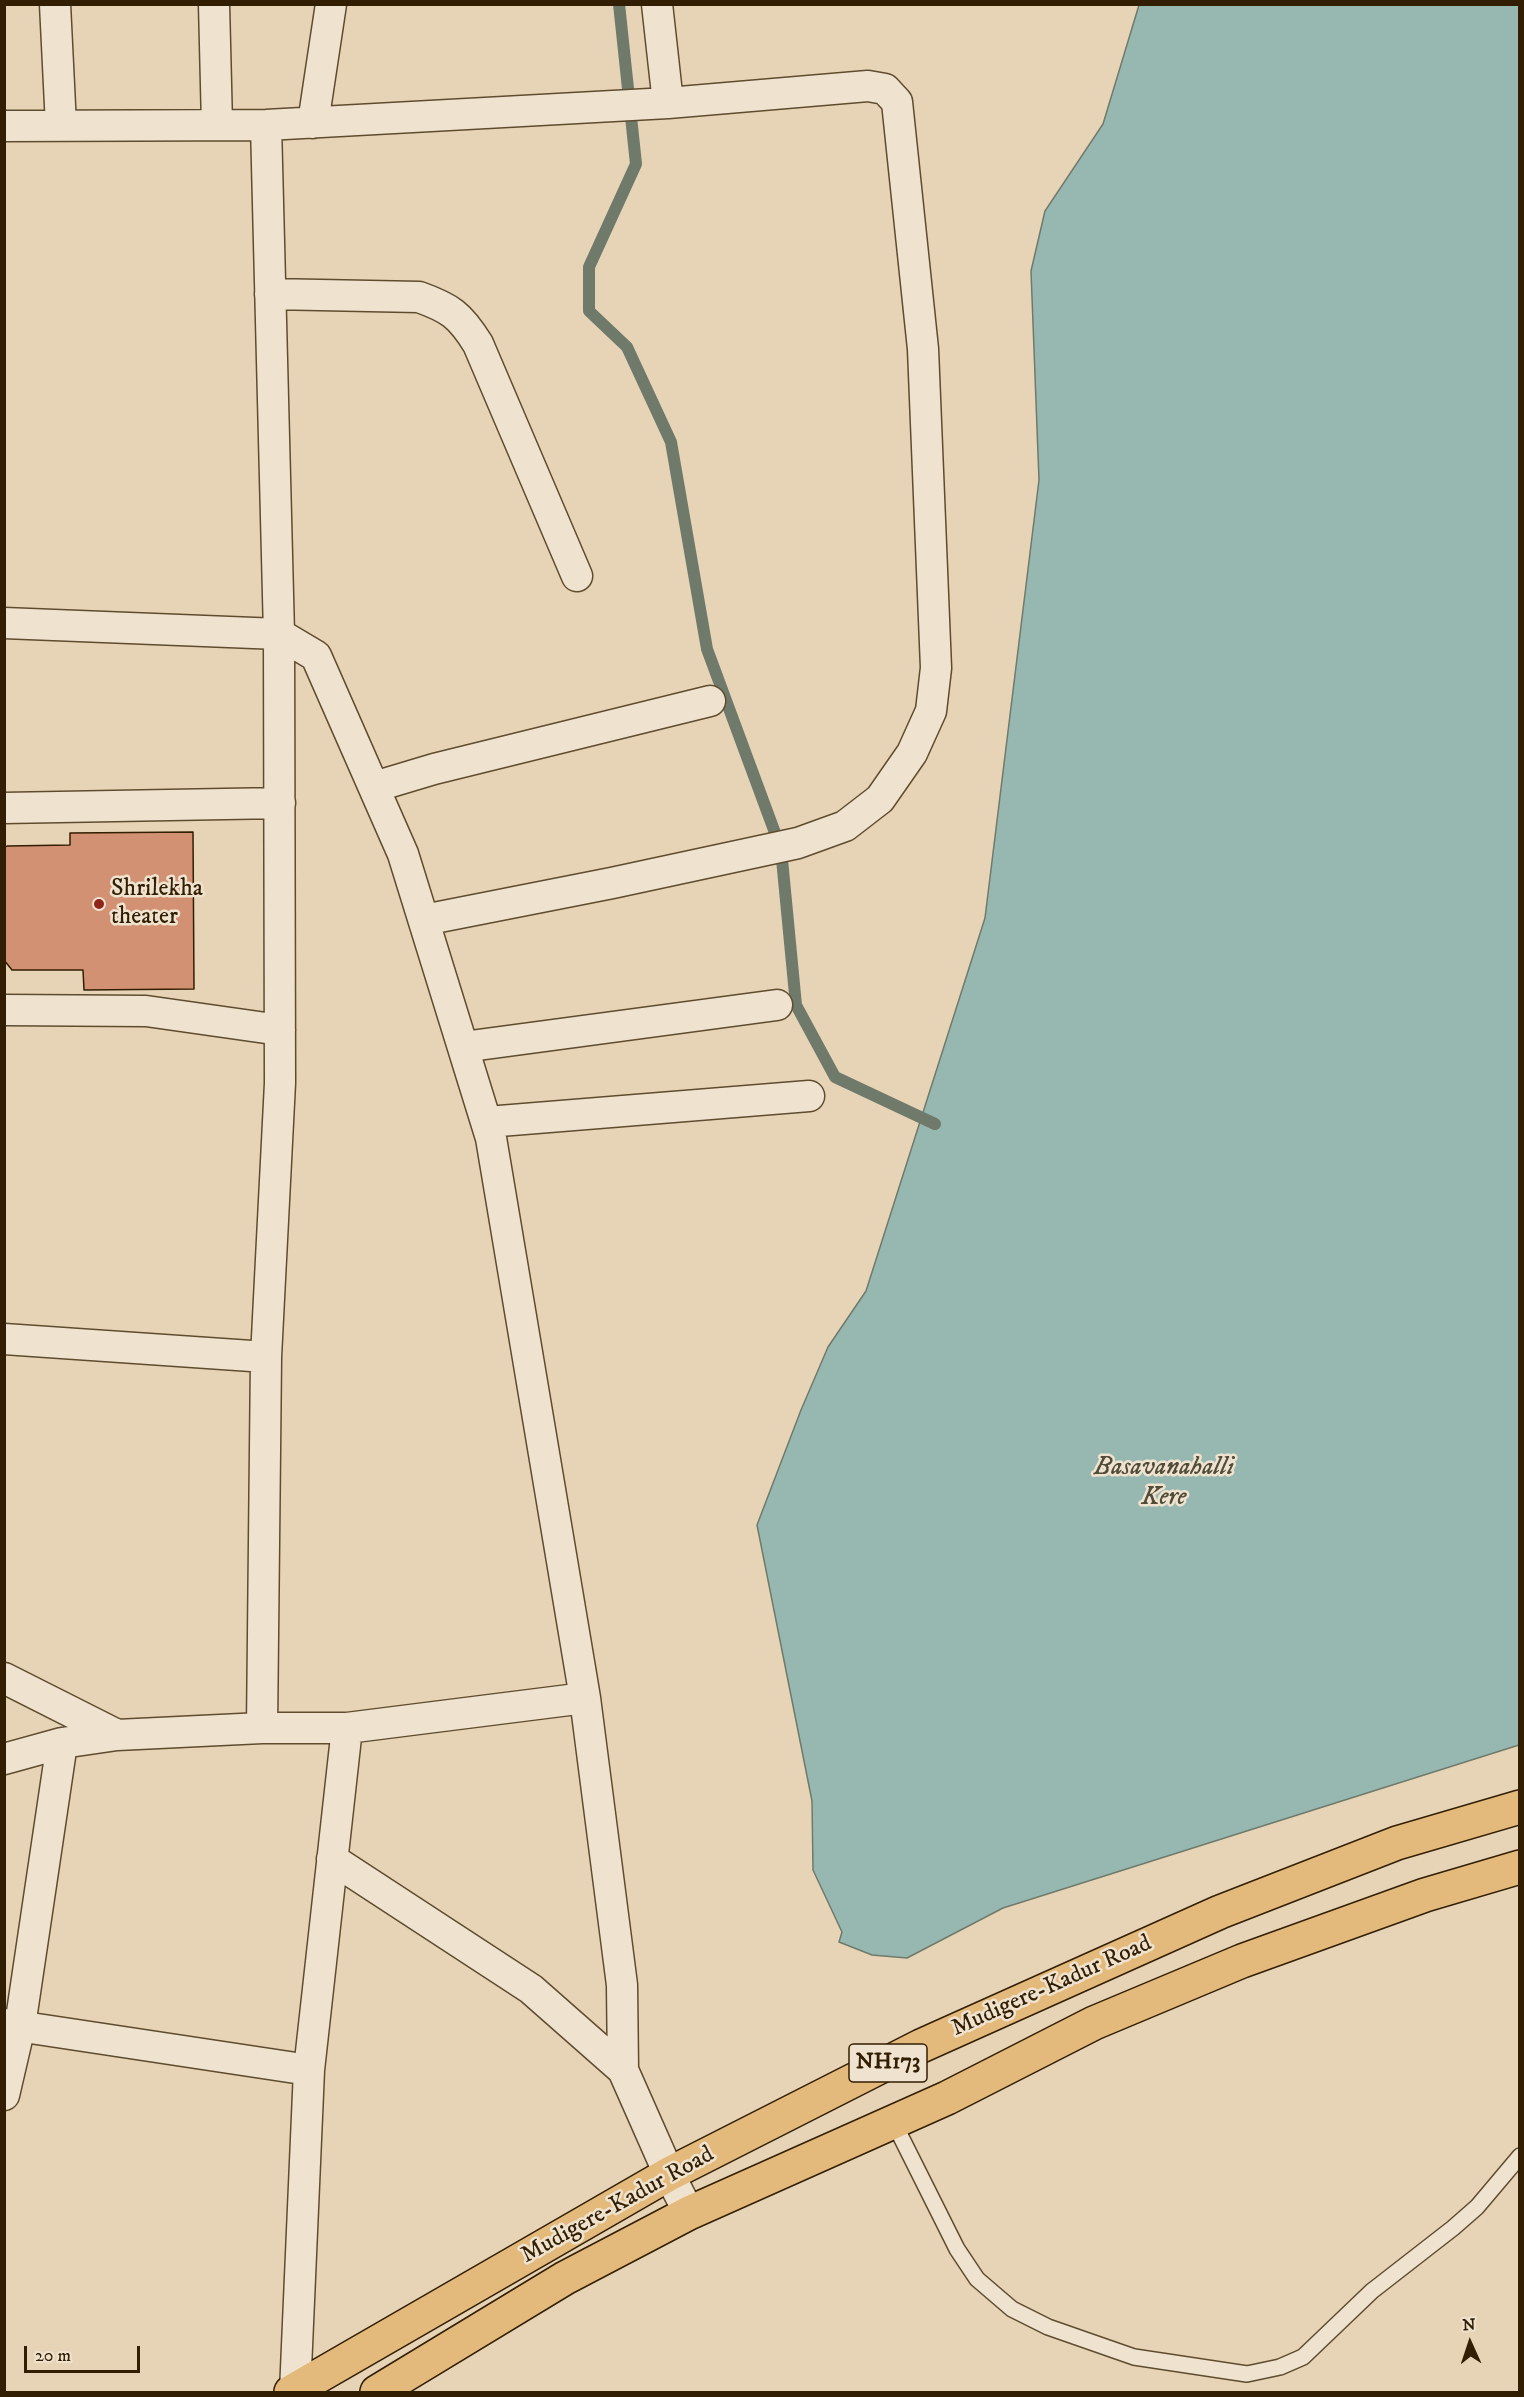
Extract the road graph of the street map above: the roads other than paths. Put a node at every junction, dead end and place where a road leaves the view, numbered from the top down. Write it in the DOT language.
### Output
graph roads {
  1 [pos="55,4"];
  2 [pos="214,4"];
  3 [pos="331,4"];
  4 [pos="657,4"];
  5 [pos="659,103"];
  6 [pos="313,123"];
  7 [pos="218,125"];
  8 [pos="266,125"];
  9 [pos="4,126"];
  10 [pos="62,126"];
  11 [pos="270,294"];
  12 [pos="577,576"];
  13 [pos="4,623"];
  14 [pos="279,634"];
  15 [pos="710,701"];
  16 [pos="374,787"];
  17 [pos="280,803"];
  18 [pos="4,808"];
  19 [pos="424,920"];
  20 [pos="777,1005"];
  21 [pos="4,1010"];
  22 [pos="280,1030"];
  23 [pos="463,1047"];
  24 [pos="809,1096"];
  25 [pos="487,1122"];
  26 [pos="4,1339"];
  27 [pos="266,1357"];
  28 [pos="4,1678"];
  29 [pos="585,1698"];
  30 [pos="262,1728"];
  31 [pos="347,1728"];
  32 [pos="117,1735"];
  33 [pos="62,1743"];
  34 [pos="4,1760"];
  35 [pos="1520,1808"];
  36 [pos="332,1859"];
  37 [pos="1520,1867"];
  38 [pos="12,2025"];
  39 [pos="309,2070"];
  40 [pos="623,2070"];
  41 [pos="4,2096"];
  42 [pos="893,2121"];
  43 [pos="1520,2156"];
  44 [pos="669,2174"];
  45 [pos="689,2212"];
  46 [pos="294,2392"];
  47 [pos="377,2392"];
  1 -- 10 [label="street"];
  2 -- 7 [label="street"];
  3 -- 6 [label="street"];
  4 -- 5 [label="street"];
  5 -- 6 [label="street"];
  5 -- 19 [label="street"];
  6 -- 8 [label="street"];
  7 -- 8 [label="street"];
  7 -- 10 [label="street"];
  8 -- 11 [label="street"];
  9 -- 10 [label="street"];
  11 -- 12 [label="street"];
  11 -- 14 [label="street"];
  13 -- 14 [label="street"];
  14 -- 16 [label="street"];
  14 -- 17 [label="street"];
  15 -- 16 [label="street"];
  16 -- 19 [label="street"];
  17 -- 18 [label="street"];
  17 -- 22 [label="street"];
  19 -- 23 [label="street"];
  20 -- 23 [label="street"];
  21 -- 22 [label="street"];
  22 -- 27 [label="street"];
  23 -- 25 [label="street"];
  24 -- 25 [label="street"];
  25 -- 29 [label="street"];
  26 -- 27 [label="street"];
  27 -- 30 [label="street"];
  28 -- 32 [label="street"];
  29 -- 31 [label="street"];
  29 -- 40 [label="street"];
  30 -- 31 [label="street"];
  30 -- 32 [label="street"];
  31 -- 36 [label="street"];
  32 -- 33 [label="street"];
  33 -- 34 [label="street"];
  33 -- 38 [label="street"];
  35 -- 44 [label="highway, Mudigere-Kadur Road / NH173"];
  36 -- 39 [label="street"];
  36 -- 40 [label="street"];
  37 -- 42 [label="highway, Mudigere-Kadur Road / NH173"];
  38 -- 39 [label="street"];
  38 -- 41 [label="street"];
  39 -- 46 [label="street"];
  40 -- 44 [label="street"];
  42 -- 43 [label="lane"];
  42 -- 45 [label="highway, Mudigere-Kadur Road / NH173"];
  44 -- 45 [label="street"];
  44 -- 46 [label="highway, Mudigere-Kadur Road / NH173"];
  45 -- 47 [label="highway, Mudigere-Kadur Road / NH173"];
}
